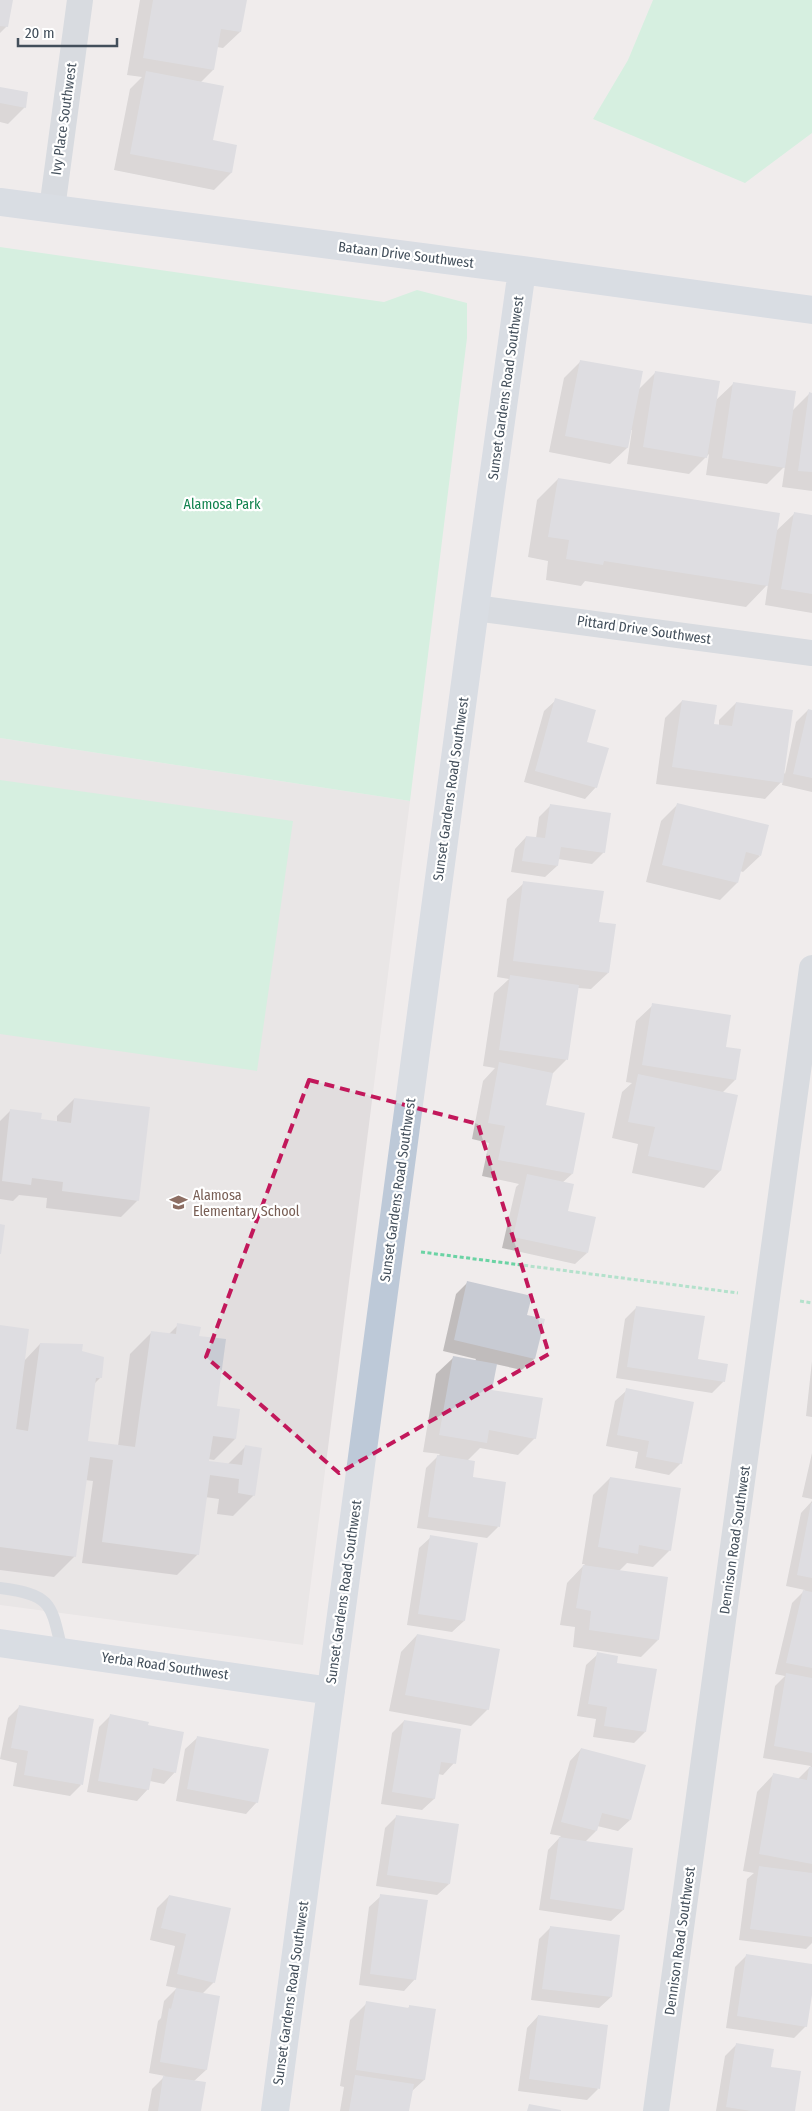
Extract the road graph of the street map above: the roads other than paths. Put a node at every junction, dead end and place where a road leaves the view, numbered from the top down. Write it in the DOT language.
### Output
graph roads {
  1 [pos="80,0"];
  2 [pos="0,202"];
  3 [pos="52,209"];
  4 [pos="522,270"];
  5 [pos="812,310"];
  6 [pos="475,608"];
  7 [pos="812,652"];
  8 [pos="812,968"];
  9 [pos="0,1588"];
  10 [pos="0,1643"];
  11 [pos="62,1651"];
  12 [pos="331,1691"];
  13 [pos="275,2111"];
  14 [pos="656,2111"];
  1 -- 3 [label="street, Ivy Place Southwest"];
  2 -- 3 [label="street, Bataan Drive Southwest"];
  3 -- 4 [label="street, Bataan Drive Southwest"];
  4 -- 5 [label="street, Bataan Drive Southwest"];
  4 -- 6 [label="street, Sunset Gardens Road Southwest"];
  6 -- 7 [label="street, Pittard Drive Southwest"];
  6 -- 12 [label="street, Sunset Gardens Road Southwest"];
  8 -- 14 [label="street, Dennison Road Southwest"];
  9 -- 11 [label="lane"];
  10 -- 11 [label="street, Yerba Road Southwest"];
  11 -- 12 [label="street, Yerba Road Southwest"];
  12 -- 13 [label="street, Sunset Gardens Road Southwest"];
}
